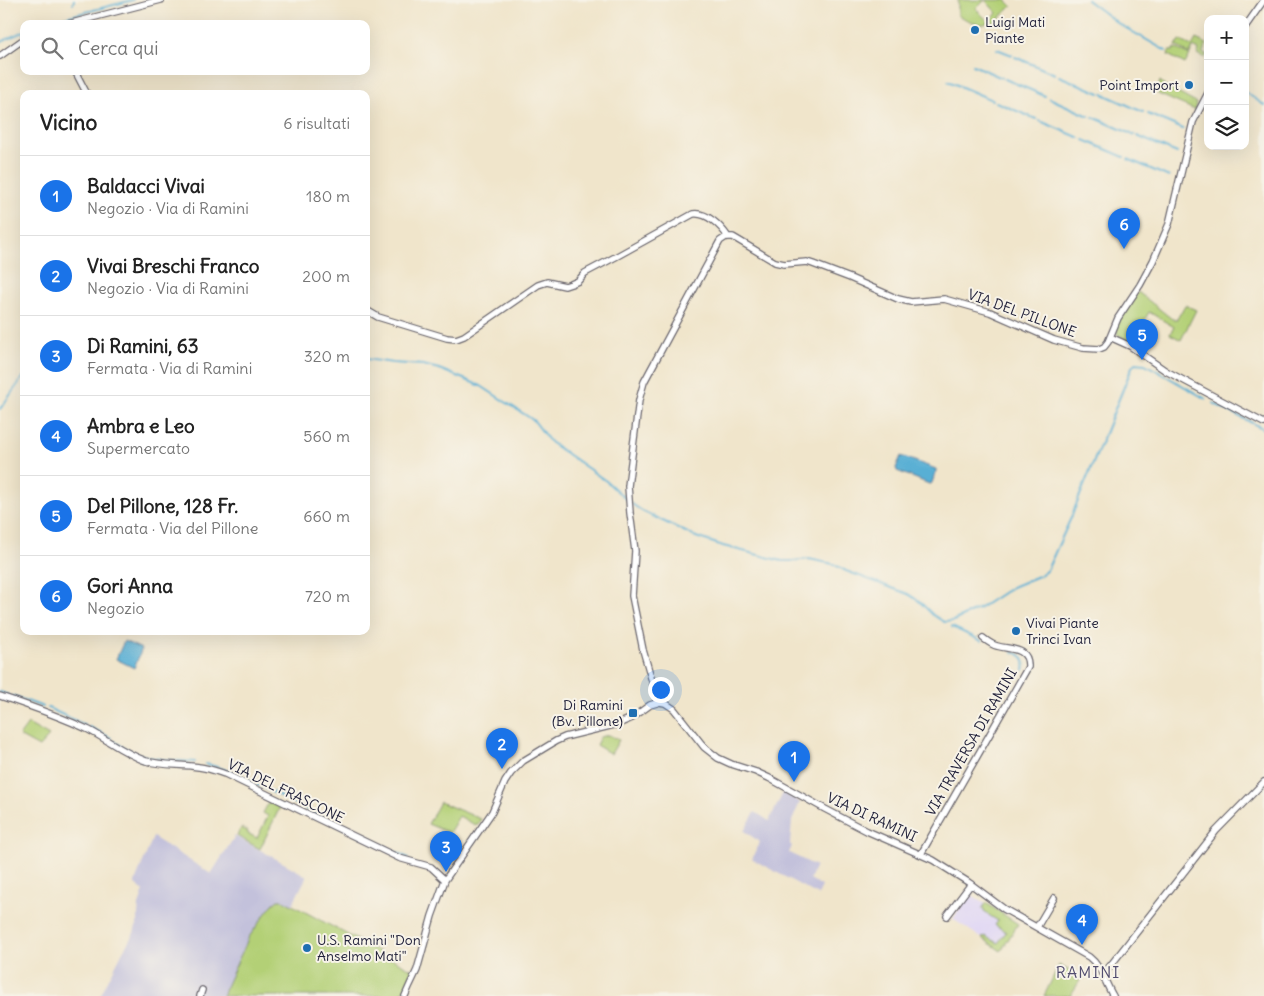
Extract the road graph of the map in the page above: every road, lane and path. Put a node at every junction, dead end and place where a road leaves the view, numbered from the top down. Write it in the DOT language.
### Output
graph roads {
  1 [pos="161,0"];
  2 [pos="1264,0"];
  3 [pos="84,20"];
  4 [pos="1249,21"];
  5 [pos="20,42"];
  6 [pos="0,56"];
  7 [pos="77,75"];
  8 [pos="85,90"];
  9 [pos="1204,100"];
  10 [pos="728,237"];
  11 [pos="370,312"];
  12 [pos="1110,337"];
  13 [pos="1264,423"];
  14 [pos="983,638"];
  15 [pos="0,696"];
  16 [pos="658,702"];
  17 [pos="1264,782"];
  18 [pos="921,854"];
  19 [pos="446,880"];
  20 [pos="971,884"];
  21 [pos="1054,898"];
  22 [pos="947,916"];
  23 [pos="1037,927"];
  24 [pos="1103,975"];
  25 [pos="405,996"];
  26 [pos="1113,996"];
  1 -- 3 [label="street"];
  2 -- 4 [label="street"];
  5 -- 6 [label="street"];
  7 -- 8 [label="street"];
  9 -- 12 [label="street"];
  10 -- 11 [label="street, VIA DEL PILLONE"];
  10 -- 12 [label="street, VIA DEL PILLONE"];
  10 -- 16 [label="street"];
  12 -- 13 [label="street"];
  14 -- 18 [label="street, VIA TRAVERSA DI RAMINI"];
  15 -- 19 [label="street, VIA DEL FRASCONE"];
  16 -- 18 [label="street, VIA DI RAMINI"];
  16 -- 19 [label="street"];
  17 -- 24 [label="street"];
  18 -- 20 [label="street, VIA DI RAMINI"];
  19 -- 25 [label="street"];
  20 -- 22 [label="street"];
  20 -- 23 [label="street, VIA DI RAMINI"];
  21 -- 23 [label="street"];
  23 -- 24 [label="street, VIA DI RAMINI"];
  24 -- 26 [label="street, VIA DI RAMINI"];
}
